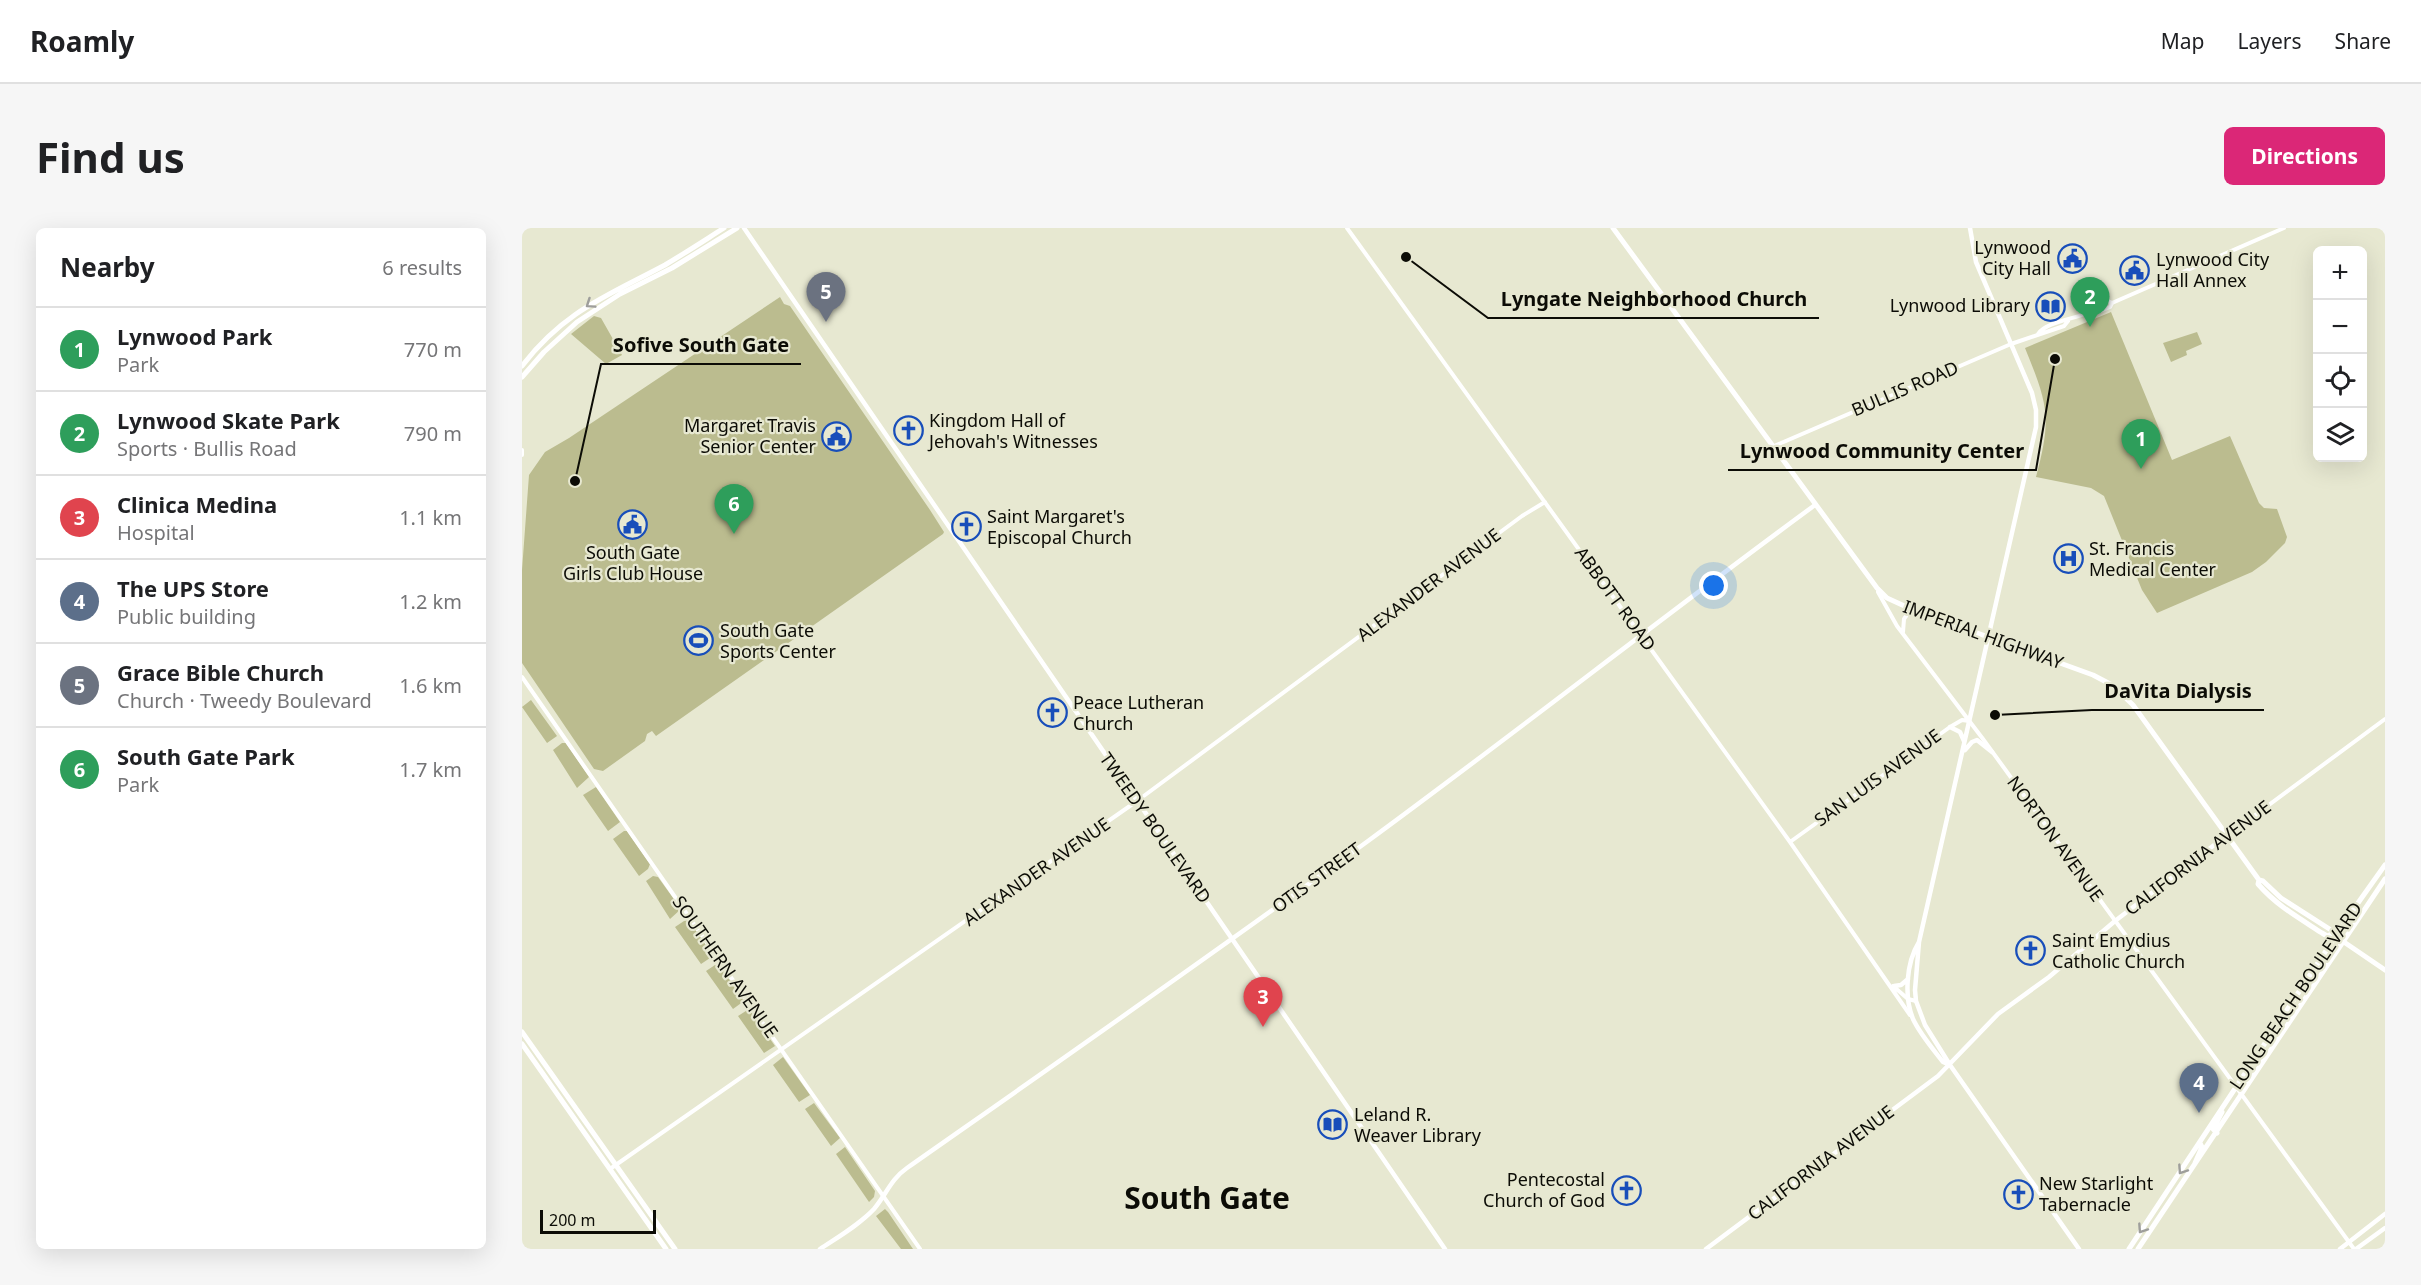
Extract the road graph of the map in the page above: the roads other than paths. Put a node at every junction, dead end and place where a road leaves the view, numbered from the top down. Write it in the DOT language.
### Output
graph roads {
  1 [pos="724,228"];
  2 [pos="737,228"];
  3 [pos="744,228"];
  4 [pos="1347,228"];
  5 [pos="1613,228"];
  6 [pos="1970,228"];
  7 [pos="2284,228"];
  8 [pos="2011,344"];
  9 [pos="522,366"];
  10 [pos="522,377"];
  11 [pos="1772,447"];
  12 [pos="522,450"];
  13 [pos="522,455"];
  14 [pos="1545,502"];
  15 [pos="1815,505"];
  16 [pos="1877,588"];
  17 [pos="1911,609"];
  18 [pos="1904,632"];
  19 [pos="1640,634"];
  20 [pos="1989,637"];
  21 [pos="522,675"];
  22 [pos="2385,719"];
  23 [pos="1970,721"];
  24 [pos="1950,727"];
  25 [pos="1964,743"];
  26 [pos="1992,752"];
  27 [pos="1962,754"];
  28 [pos="1137,801"];
  29 [pos="2226,836"];
  30 [pos="1790,842"];
  31 [pos="2385,865"];
  32 [pos="2385,879"];
  33 [pos="2115,921"];
  34 [pos="2333,935"];
  35 [pos="1232,939"];
  36 [pos="2342,941"];
  37 [pos="1919,942"];
  38 [pos="2385,970"];
  39 [pos="1881,971"];
  40 [pos="1908,979"];
  41 [pos="1894,986"];
  42 [pos="1908,999"];
  43 [pos="1916,1001"];
  44 [pos="1914,1020"];
  45 [pos="522,1032"];
  46 [pos="522,1044"];
  47 [pos="782,1049"];
  48 [pos="1950,1065"];
  49 [pos="2237,1086"];
  50 [pos="2242,1094"];
  51 [pos="2221,1109"];
  52 [pos="2217,1133"];
  53 [pos="2200,1143"];
  54 [pos="2196,1164"];
  55 [pos="616,1166"];
  56 [pos="610,1169"];
  57 [pos="883,1195"];
  58 [pos="2385,1214"];
  59 [pos="2385,1228"];
  60 [pos="2350,1242"];
  61 [pos="666,1249"];
  62 [pos="675,1249"];
  63 [pos="820,1249"];
  64 [pos="920,1249"];
  65 [pos="1445,1249"];
  66 [pos="1706,1249"];
  67 [pos="2079,1249"];
  68 [pos="2129,1249"];
  69 [pos="2138,1249"];
  70 [pos="2340,1249"];
  71 [pos="2355,1249"];
  1 -- 9 [label="main road, one-way"];
  2 -- 10 [label="main road"];
  3 -- 28 [label="main road, TWEEDY BOULEVARD"];
  4 -- 14 [label="street, ABBOTT ROAD"];
  5 -- 11 [label="main road, IMPERIAL HIGHWAY"];
  6 -- 8 [label="main road"];
  7 -- 8 [label="street, BULLIS ROAD"];
  8 -- 11 [label="street, BULLIS ROAD"];
  8 -- 20 [label="main road"];
  11 -- 15 [label="main road, IMPERIAL HIGHWAY"];
  12 -- 13 [label="street"];
  14 -- 19 [label="street, ABBOTT ROAD"];
  14 -- 28 [label="street, ALEXANDER AVENUE"];
  15 -- 16 [label="main road, IMPERIAL HIGHWAY"];
  15 -- 19 [label="main road, OTIS STREET"];
  16 -- 17 [label="main road, IMPERIAL HIGHWAY"];
  16 -- 18 [label="street, NORTON AVENUE"];
  17 -- 18 [label="street"];
  17 -- 20 [label="main road, IMPERIAL HIGHWAY"];
  18 -- 23 [label="street, NORTON AVENUE"];
  19 -- 30 [label="street, ABBOTT ROAD"];
  19 -- 35 [label="main road, OTIS STREET"];
  20 -- 23 [label="main road"];
  20 -- 29 [label="main road, IMPERIAL HIGHWAY"];
  21 -- 47 [label="street, SOUTHERN AVENUE"];
  22 -- 29 [label="street, CALIFORNIA AVENUE"];
  23 -- 24 [label="street, SAN LUIS AVENUE"];
  23 -- 25 [label="main road"];
  23 -- 26 [label="street, NORTON AVENUE"];
  24 -- 25 [label="main road"];
  24 -- 30 [label="street, SAN LUIS AVENUE"];
  25 -- 27 [label="main road"];
  26 -- 27 [label="main road"];
  26 -- 33 [label="street, NORTON AVENUE"];
  27 -- 37 [label="main road"];
  28 -- 35 [label="main road, TWEEDY BOULEVARD"];
  28 -- 47 [label="street, ALEXANDER AVENUE"];
  29 -- 33 [label="main road, CALIFORNIA AVENUE"];
  29 -- 34 [label="main road, IMPERIAL HIGHWAY"];
  30 -- 39 [label="street, ABBOTT ROAD"];
  31 -- 34 [label="main road, LONG BEACH BOULEVARD"];
  32 -- 36 [label="main road, LONG BEACH BOULEVARD"];
  33 -- 48 [label="main road, CALIFORNIA AVENUE"];
  33 -- 49 [label="street, NORTON AVENUE"];
  34 -- 36 [label="main road, IMPERIAL HIGHWAY"];
  34 -- 49 [label="main road, LONG BEACH BOULEVARD"];
  35 -- 57 [label="main road, OTIS STREET"];
  35 -- 65 [label="main road, TWEEDY BOULEVARD"];
  36 -- 38 [label="main road, IMPERIAL HIGHWAY"];
  36 -- 50 [label="main road, LONG BEACH BOULEVARD"];
  37 -- 40 [label="main road"];
  37 -- 43 [label="main road"];
  39 -- 41 [label="street, ABBOTT ROAD"];
  39 -- 44 [label="street, ABBOTT ROAD"];
  40 -- 41 [label="main road"];
  40 -- 42 [label="main road"];
  41 -- 42 [label="street, ABBOTT ROAD"];
  42 -- 43 [label="street, ABBOTT ROAD"];
  42 -- 44 [label="main road"];
  43 -- 48 [label="main road"];
  44 -- 48 [label="main road"];
  45 -- 55 [label="main road"];
  46 -- 56 [label="main road"];
  47 -- 55 [label="street, ALEXANDER AVENUE"];
  47 -- 57 [label="street, SOUTHERN AVENUE"];
  48 -- 66 [label="main road, CALIFORNIA AVENUE"];
  48 -- 67 [label="main road"];
  49 -- 50 [label="street, NORTON AVENUE"];
  49 -- 51 [label="main road, LONG BEACH BOULEVARD"];
  50 -- 52 [label="main road, LONG BEACH BOULEVARD"];
  50 -- 60 [label="street, NORTON AVENUE"];
  51 -- 52 [label="main road"];
  51 -- 53 [label="main road, LONG BEACH BOULEVARD"];
  52 -- 54 [label="main road, LONG BEACH BOULEVARD"];
  53 -- 54 [label="main road"];
  53 -- 68 [label="main road, LONG BEACH BOULEVARD, one-way"];
  54 -- 69 [label="main road, LONG BEACH BOULEVARD"];
  55 -- 56 [label="street, ALEXANDER AVENUE"];
  55 -- 62 [label="main road"];
  56 -- 61 [label="main road"];
  57 -- 63 [label="main road, OTIS STREET"];
  57 -- 64 [label="street, SOUTHERN AVENUE"];
  58 -- 60 [label="main road"];
  59 -- 71 [label="main road"];
  60 -- 70 [label="main road"];
  60 -- 71 [label="street, NORTON AVENUE"];
}
